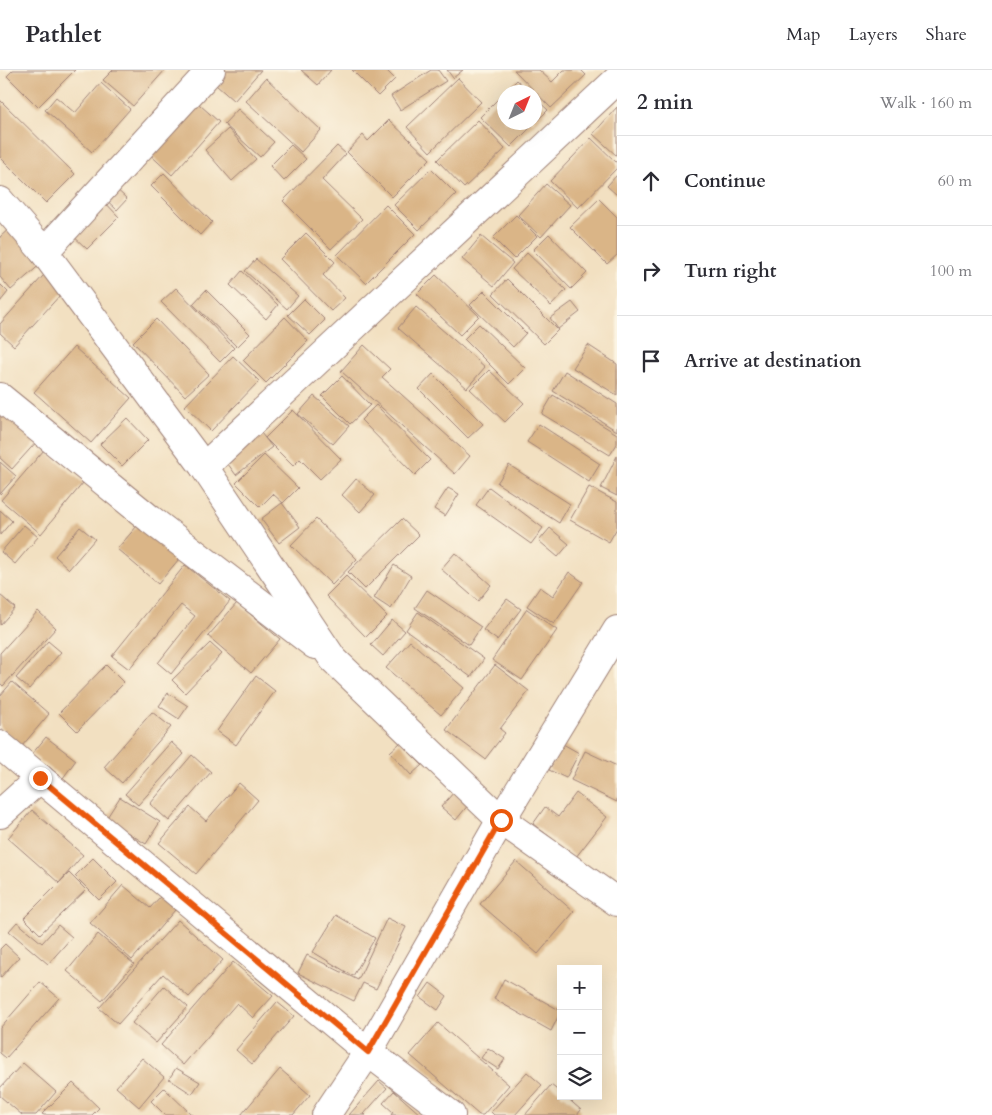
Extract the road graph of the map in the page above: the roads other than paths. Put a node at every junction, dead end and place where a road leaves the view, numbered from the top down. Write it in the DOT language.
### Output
graph roads {
  1 [pos="200,75"];
  2 [pos="617,80"];
  3 [pos="0,201"];
  4 [pos="44,252"];
  5 [pos="0,397"];
  6 [pos="204,467"];
  7 [pos="617,630"];
  8 [pos="333,659"];
  9 [pos="0,745"];
  10 [pos="40,778"];
  11 [pos="0,814"];
  12 [pos="501,820"];
  13 [pos="617,902"];
  14 [pos="368,1052"];
  15 [pos="326,1115"];
  16 [pos="450,1115"];
  1 -- 4 [label="street"];
  2 -- 6 [label="street"];
  3 -- 4 [label="street"];
  4 -- 6 [label="street"];
  5 -- 8 [label="street"];
  6 -- 8 [label="street"];
  7 -- 12 [label="street"];
  8 -- 12 [label="street"];
  9 -- 10 [label="street"];
  10 -- 11 [label="street"];
  10 -- 14 [label="street"];
  12 -- 13 [label="street"];
  12 -- 14 [label="street"];
  14 -- 15 [label="street"];
  14 -- 16 [label="street"];
}
